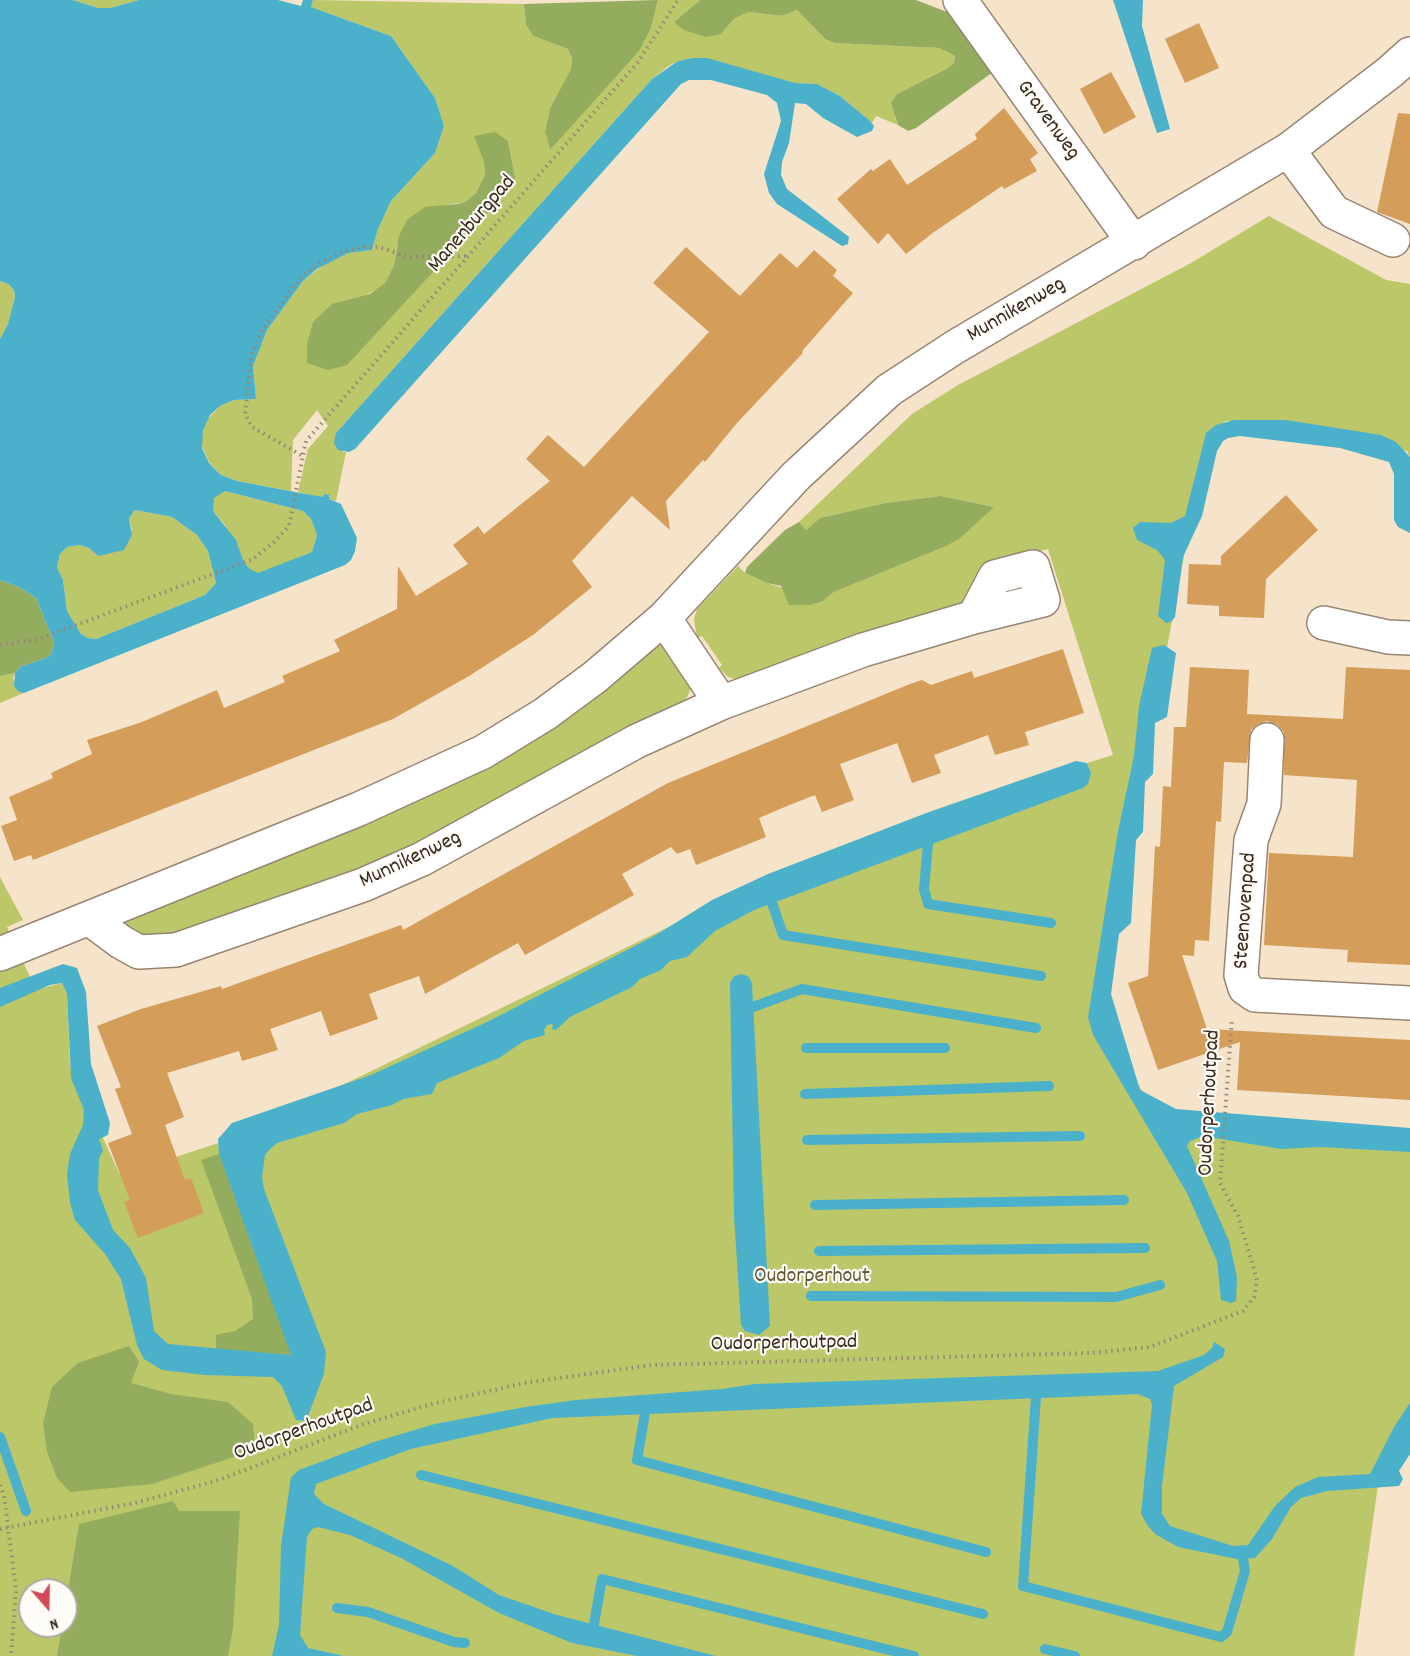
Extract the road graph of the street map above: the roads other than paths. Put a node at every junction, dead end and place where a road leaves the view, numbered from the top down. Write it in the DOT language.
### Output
graph roads {
  1 [pos="960,0"];
  2 [pos="1410,54"];
  3 [pos="1288,150"];
  4 [pos="1393,240"];
  5 [pos="1134,243"];
  6 [pos="974,617"];
  7 [pos="664,618"];
  8 [pos="1324,623"];
  9 [pos="1410,638"];
  10 [pos="721,703"];
  11 [pos="1267,740"];
  12 [pos="90,919"];
  13 [pos="0,954"];
  14 [pos="1410,1003"];
  1 -- 5 [label="street, Gravenweg"];
  2 -- 3 [label="street, Munnikenweg"];
  3 -- 4 [label="street"];
  3 -- 5 [label="street, Munnikenweg"];
  5 -- 7 [label="street, Munnikenweg"];
  6 -- 10 [label="street, Munnikenweg"];
  7 -- 10 [label="street"];
  7 -- 12 [label="street, Munnikenweg"];
  8 -- 9 [label="street"];
  10 -- 12 [label="street, Munnikenweg"];
  11 -- 14 [label="street, Steenovenpad"];
  12 -- 13 [label="street, Munnikenweg"];
}
